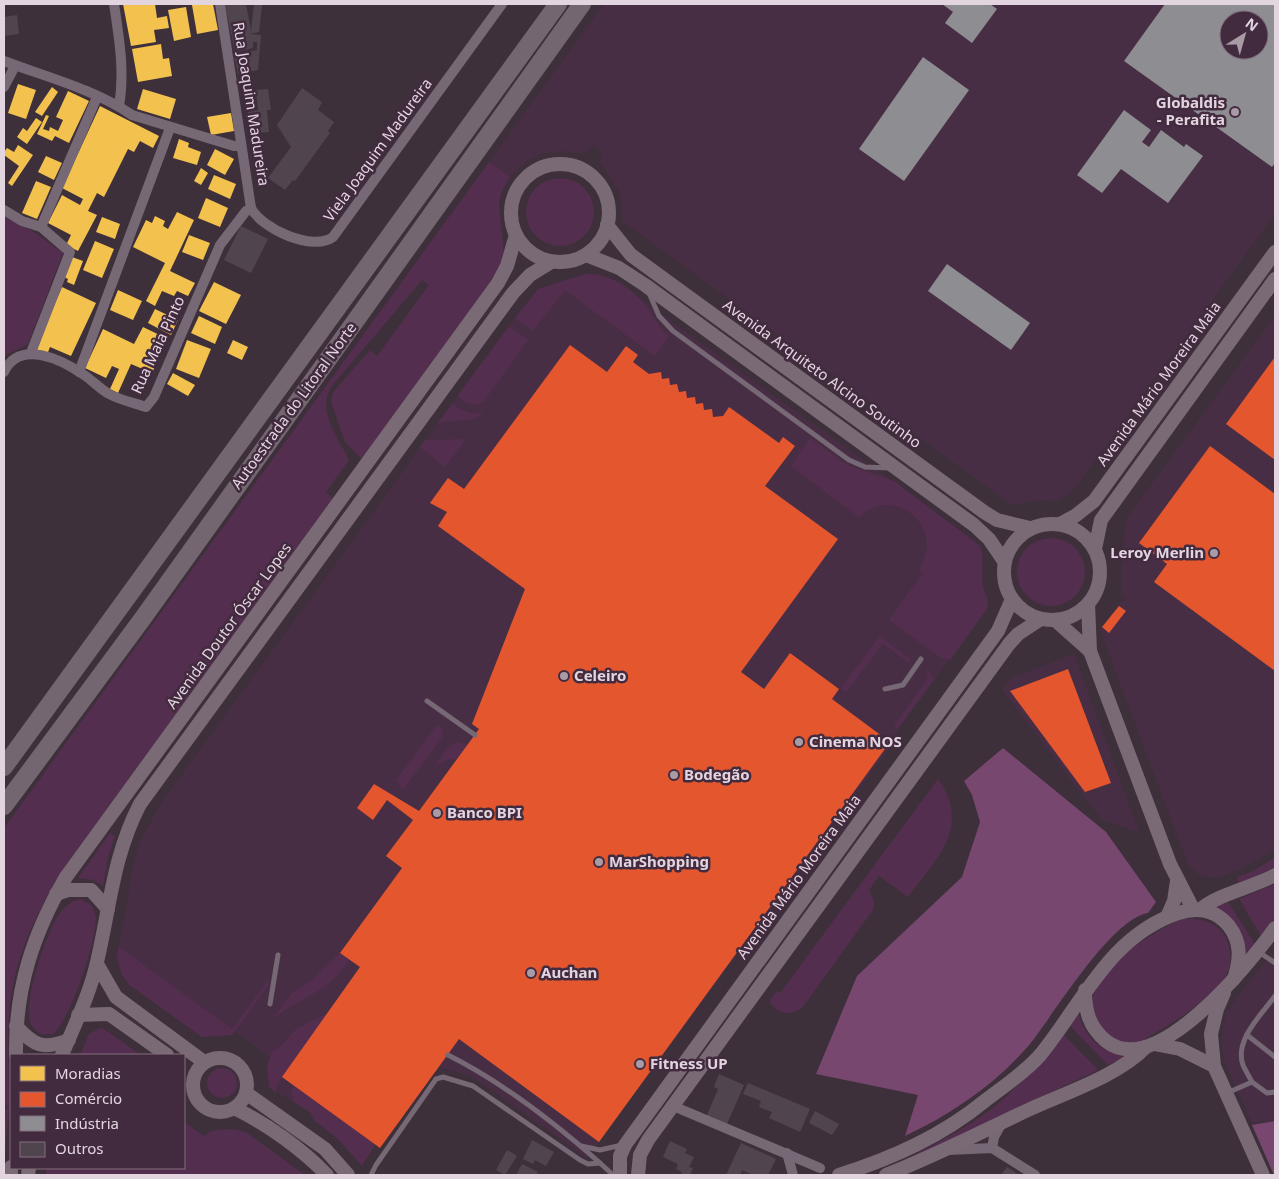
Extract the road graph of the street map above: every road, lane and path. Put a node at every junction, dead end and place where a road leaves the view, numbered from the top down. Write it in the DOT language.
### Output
graph roads {
  1 [pos="114,4"];
  2 [pos="220,4"];
  3 [pos="502,4"];
  4 [pos="558,4"];
  5 [pos="582,4"];
  6 [pos="4,61"];
  7 [pos="15,66"];
  8 [pos="4,87"];
  9 [pos="97,97"];
  10 [pos="119,106"];
  11 [pos="170,128"];
  12 [pos="241,146"];
  13 [pos="252,208"];
  14 [pos="4,210"];
  15 [pos="607,225"];
  16 [pos="41,228"];
  17 [pos="516,236"];
  18 [pos="1275,252"];
  19 [pos="586,255"];
  20 [pos="551,262"];
  21 [pos="1275,279"];
  22 [pos="645,285"];
  23 [pos="34,354"];
  24 [pos="4,372"];
  25 [pos="79,372"];
  26 [pos="896,468"];
  27 [pos="1060,524"];
  28 [pos="1030,528"];
  29 [pos="1095,549"];
  30 [pos="1004,561"];
  31 [pos="1012,599"];
  32 [pos="1088,604"];
  33 [pos="1040,618"];
  34 [pos="1055,620"];
  35 [pos="1090,650"];
  36 [pos="921,659"];
  37 [pos="885,689"];
  38 [pos="427,700"];
  39 [pos="475,735"];
  40 [pos="4,767"];
  41 [pos="4,806"];
  42 [pos="1275,875"];
  43 [pos="1177,881"];
  44 [pos="56,894"];
  45 [pos="108,909"];
  46 [pos="1196,909"];
  47 [pos="1166,917"];
  48 [pos="1275,928"];
  49 [pos="1258,952"];
  50 [pos="278,955"];
  51 [pos="1275,963"];
  52 [pos="97,964"];
  53 [pos="1231,984"];
  54 [pos="1085,990"];
  55 [pos="1275,996"];
  56 [pos="270,1004"];
  57 [pos="78,1015"];
  58 [pos="16,1026"];
  59 [pos="1247,1035"];
  60 [pos="69,1040"];
  61 [pos="1150,1045"];
  62 [pos="16,1054"];
  63 [pos="62,1054"];
  64 [pos="166,1054"];
  65 [pos="448,1055"];
  66 [pos="1275,1057"];
  67 [pos="204,1062"];
  68 [pos="1214,1066"];
  69 [pos="188,1072"];
  70 [pos="1252,1082"];
  71 [pos="1275,1092"];
  72 [pos="246,1093"];
  73 [pos="1226,1093"];
  74 [pos="673,1106"];
  75 [pos="234,1108"];
  76 [pos="1004,1121"];
  77 [pos="625,1145"];
  78 [pos="581,1146"];
  79 [pos="992,1148"];
  80 [pos="947,1150"];
  81 [pos="787,1154"];
  82 [pos="600,1163"];
  83 [pos="820,1168"];
  84 [pos="327,1175"];
  85 [pos="348,1175"];
  86 [pos="371,1175"];
  87 [pos="613,1175"];
  88 [pos="620,1175"];
  89 [pos="638,1175"];
  90 [pos="793,1175"];
  91 [pos="839,1175"];
  92 [pos="886,1175"];
  93 [pos="1035,1175"];
  94 [pos="1263,1175"];
  1 -- 10 [label="street"];
  2 -- 12 [label="street, Rua Joaquim Madureira"];
  3 -- 13 [label="street, Viela Joaquim Madureira"];
  4 -- 40 [label="highway, Autoestrada do Litoral Norte"];
  5 -- 41 [label="highway, Autoestrada do Litoral Norte"];
  6 -- 7 [label="street"];
  7 -- 8 [label="street"];
  7 -- 9 [label="street"];
  9 -- 10 [label="street"];
  9 -- 16 [label="street"];
  10 -- 11 [label="street"];
  11 -- 12 [label="street"];
  11 -- 25 [label="street"];
  12 -- 13 [label="street, Rua Joaquim Madureira"];
  13 -- 25 [label="street, Rua Maia Pinto"];
  14 -- 16 [label="street"];
  15 -- 17 [label="main road"];
  15 -- 19 [label="main road"];
  15 -- 28 [label="main road, Avenida Arquiteto Alcino Soutinho"];
  16 -- 23 [label="street"];
  17 -- 20 [label="main road"];
  17 -- 44 [label="main road, Avenida Doutor Óscar Lopes"];
  18 -- 27 [label="main road, Avenida Mário Moreira Maia"];
  19 -- 20 [label="main road"];
  19 -- 22 [label="main road"];
  20 -- 45 [label="main road"];
  21 -- 29 [label="main road"];
  22 -- 26 [label="main road"];
  22 -- 26 [label="lane"];
  23 -- 24 [label="street"];
  23 -- 25 [label="street, Rua Maia Pinto"];
  26 -- 30 [label="main road"];
  27 -- 28 [label="main road"];
  27 -- 29 [label="main road"];
  28 -- 30 [label="main road"];
  29 -- 32 [label="main road"];
  30 -- 31 [label="main road"];
  31 -- 33 [label="main road"];
  31 -- 77 [label="main road, Avenida Mário Moreira Maia"];
  32 -- 34 [label="main road"];
  32 -- 35 [label="main road"];
  33 -- 34 [label="main road"];
  33 -- 74 [label="main road"];
  34 -- 35 [label="main road"];
  35 -- 43 [label="main road"];
  36 -- 37 [label="lane"];
  38 -- 39 [label="lane"];
  42 -- 46 [label="main road"];
  43 -- 46 [label="main road"];
  43 -- 47 [label="main road"];
  44 -- 45 [label="main road"];
  44 -- 58 [label="main road, Avenida Doutor Óscar Lopes"];
  45 -- 52 [label="main road"];
  46 -- 47 [label="main road"];
  46 -- 53 [label="main road"];
  47 -- 54 [label="main road"];
  48 -- 49 [label="main road"];
  49 -- 51 [label="lane"];
  49 -- 53 [label="main road"];
  50 -- 56 [label="lane"];
  52 -- 57 [label="main road"];
  52 -- 67 [label="main road"];
  53 -- 61 [label="main road"];
  53 -- 68 [label="main road"];
  54 -- 61 [label="main road"];
  54 -- 91 [label="main road"];
  55 -- 59 [label="lane"];
  57 -- 60 [label="main road"];
  57 -- 64 [label="main road"];
  58 -- 60 [label="main road"];
  58 -- 62 [label="main road, Avenida Doutor Óscar Lopes"];
  59 -- 66 [label="lane"];
  59 -- 70 [label="lane"];
  60 -- 63 [label="main road"];
  61 -- 68 [label="main road"];
  61 -- 76 [label="main road"];
  65 -- 78 [label="lane"];
  67 -- 69 [label="main road"];
  67 -- 72 [label="main road"];
  68 -- 73 [label="main road"];
  69 -- 75 [label="main road"];
  70 -- 71 [label="lane"];
  70 -- 73 [label="lane"];
  72 -- 75 [label="main road"];
  72 -- 85 [label="main road"];
  73 -- 94 [label="main road"];
  74 -- 81 [label="street"];
  74 -- 89 [label="main road"];
  75 -- 84 [label="main road"];
  76 -- 79 [label="street"];
  76 -- 80 [label="main road"];
  77 -- 78 [label="lane"];
  77 -- 88 [label="main road, Avenida Mário Moreira Maia"];
  78 -- 82 [label="lane"];
  79 -- 80 [label="street"];
  79 -- 93 [label="street"];
  80 -- 92 [label="main road"];
  81 -- 83 [label="street"];
  81 -- 90 [label="street"];
  82 -- 86 [label="lane"];
  82 -- 87 [label="lane"];
}
